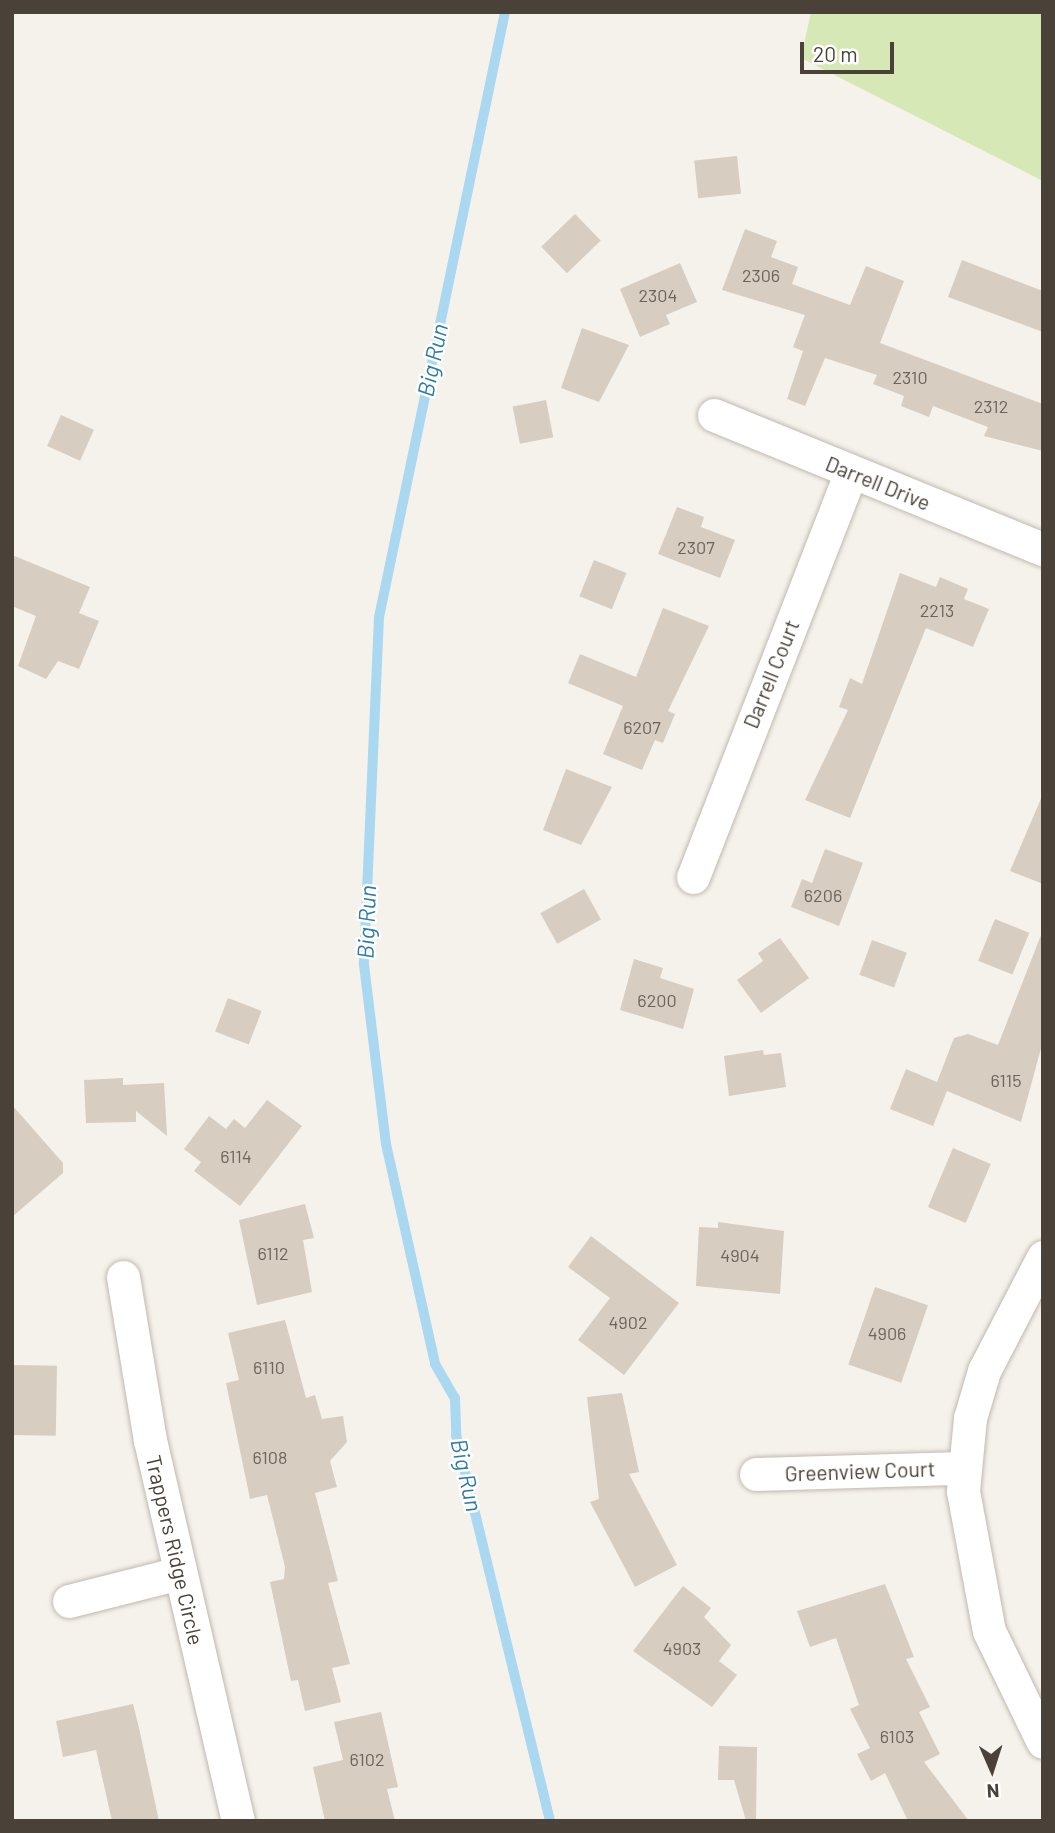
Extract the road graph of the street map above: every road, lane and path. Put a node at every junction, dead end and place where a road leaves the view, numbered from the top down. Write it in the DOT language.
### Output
graph roads {
  1 [pos="714,415"];
  2 [pos="851,472"];
  3 [pos="1043,549"];
  4 [pos="693,877"];
  5 [pos="1043,1257"];
  6 [pos="124,1277"];
  7 [pos="963,1468"];
  8 [pos="756,1474"];
  9 [pos="180,1573"];
  10 [pos="69,1601"];
  11 [pos="1043,1742"];
  12 [pos="238,1821"];
  1 -- 2 [label="street, Darrell Drive"];
  2 -- 3 [label="street, Darrell Drive"];
  2 -- 4 [label="street, Darrell Court"];
  5 -- 7 [label="street"];
  6 -- 9 [label="street, Trappers Ridge Circle"];
  7 -- 8 [label="street, Greenview Court"];
  7 -- 11 [label="street"];
  9 -- 10 [label="street"];
  9 -- 12 [label="street, Trappers Ridge Circle"];
}
